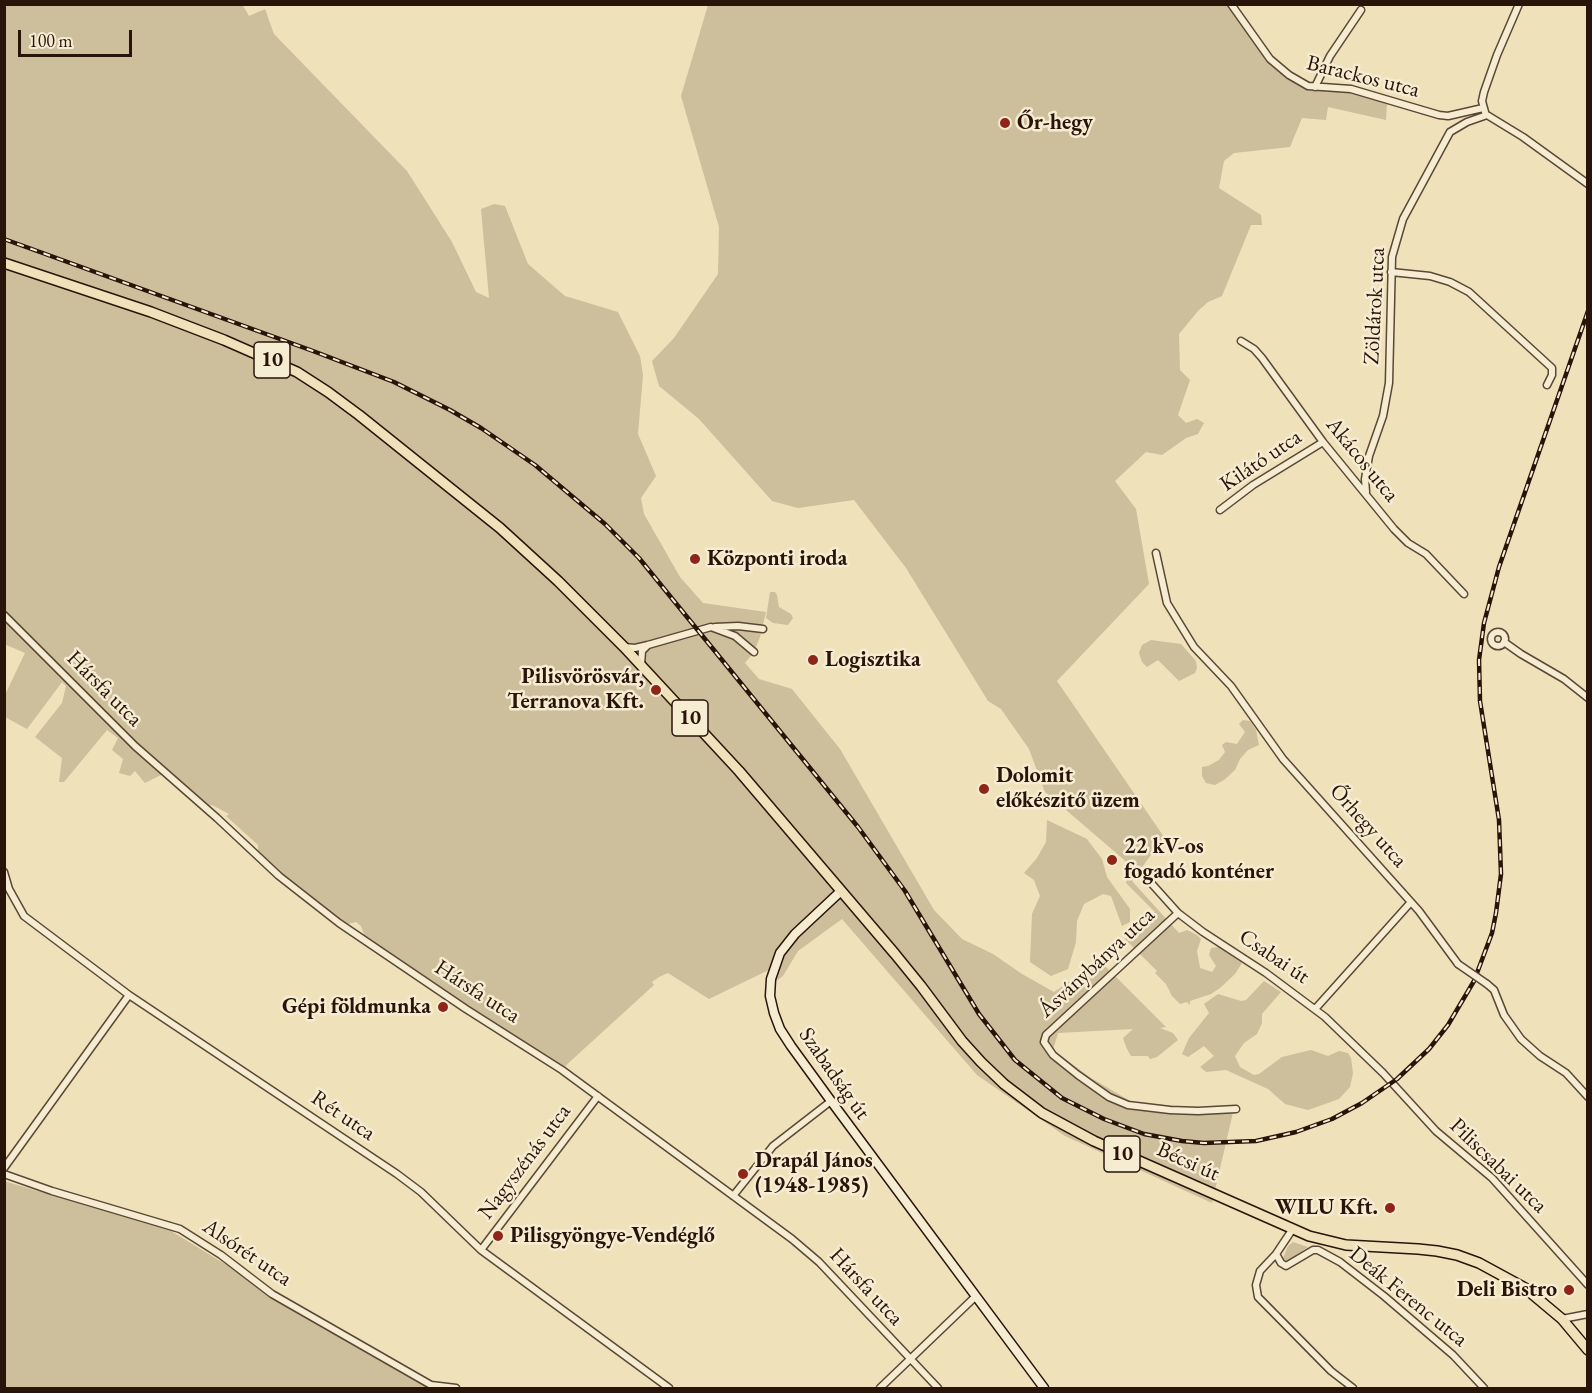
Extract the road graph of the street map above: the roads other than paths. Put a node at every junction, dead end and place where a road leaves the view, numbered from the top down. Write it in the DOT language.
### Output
graph roads {
  1 [pos="1231,4"];
  2 [pos="1519,4"];
  3 [pos="1361,10"];
  4 [pos="1315,87"];
  5 [pos="1483,108"];
  6 [pos="1487,115"];
  7 [pos="1587,184"];
  8 [pos="4,263"];
  9 [pos="1391,272"];
  10 [pos="1241,341"];
  11 [pos="1547,385"];
  12 [pos="1323,442"];
  13 [pos="1365,492"];
  14 [pos="1221,510"];
  15 [pos="1156,553"];
  16 [pos="1464,594"];
  17 [pos="4,615"];
  18 [pos="711,627"];
  19 [pos="763,629"];
  20 [pos="1504,642"];
  21 [pos="648,645"];
  22 [pos="624,647"];
  23 [pos="754,652"];
  24 [pos="640,665"];
  25 [pos="1587,698"];
  26 [pos="4,872"];
  27 [pos="1143,874"];
  28 [pos="842,891"];
  29 [pos="1412,902"];
  30 [pos="1178,913"];
  31 [pos="129,995"];
  32 [pos="1316,1008"];
  33 [pos="1383,1073"];
  34 [pos="598,1096"];
  35 [pos="1587,1097"];
  36 [pos="831,1101"];
  37 [pos="1236,1109"];
  38 [pos="4,1168"];
  39 [pos="4,1174"];
  40 [pos="733,1196"];
  41 [pos="1292,1230"];
  42 [pos="481,1250"];
  43 [pos="1276,1254"];
  44 [pos="1587,1285"];
  45 [pos="976,1296"];
  46 [pos="1587,1314"];
  47 [pos="1562,1319"];
  48 [pos="1587,1350"];
  49 [pos="910,1359"];
  50 [pos="456,1389"];
  51 [pos="669,1389"];
  52 [pos="880,1389"];
  53 [pos="938,1389"];
  54 [pos="1044,1389"];
  55 [pos="1353,1389"];
  56 [pos="1484,1389"];
  1 -- 4 [label="street, Barackos utca"];
  2 -- 5 [label="street"];
  3 -- 4 [label="street"];
  4 -- 5 [label="street, Barackos utca"];
  5 -- 6 [label="street"];
  6 -- 7 [label="street"];
  6 -- 9 [label="street, Zöldárok utca"];
  8 -- 22 [label="main road, 10"];
  9 -- 11 [label="street"];
  9 -- 13 [label="street, Zöldárok utca"];
  10 -- 12 [label="street, Akácos utca"];
  12 -- 13 [label="street, Akácos utca"];
  12 -- 14 [label="street, Kilátó utca"];
  13 -- 16 [label="street, Akácos utca"];
  15 -- 29 [label="street, Őrhegy utca"];
  17 -- 34 [label="street, Hársfa utca"];
  18 -- 19 [label="street"];
  18 -- 21 [label="street"];
  18 -- 23 [label="street"];
  20 -- 25 [label="street"];
  21 -- 22 [label="street"];
  21 -- 24 [label="street"];
  22 -- 24 [label="main road, 10"];
  24 -- 28 [label="main road, 10"];
  26 -- 31 [label="street, Rét utca"];
  27 -- 30 [label="street, Csabai út"];
  28 -- 36 [label="main road, Szabadság út"];
  28 -- 41 [label="main road, Bécsi út / 10"];
  29 -- 32 [label="street"];
  29 -- 35 [label="street, Őrhegy utca, bridge"];
  30 -- 32 [label="street, Csabai út"];
  30 -- 37 [label="street, Ásványbánya utca"];
  31 -- 38 [label="street"];
  31 -- 42 [label="street, Rét utca"];
  32 -- 33 [label="street, Csabai út"];
  33 -- 44 [label="street, Piliscsabai utca"];
  34 -- 40 [label="street, Hársfa utca"];
  34 -- 42 [label="street, Nagyszénás utca"];
  36 -- 40 [label="street"];
  36 -- 45 [label="main road, Szabadság út"];
  39 -- 50 [label="street, Alsórét utca"];
  40 -- 49 [label="street, Hársfa utca"];
  41 -- 43 [label="street"];
  41 -- 47 [label="main road, Bécsi út / 10"];
  42 -- 51 [label="street, Rét utca"];
  43 -- 55 [label="street"];
  43 -- 56 [label="street, Deák Ferenc utca"];
  45 -- 49 [label="street"];
  45 -- 54 [label="main road, Szabadság út"];
  46 -- 47 [label="street"];
  47 -- 48 [label="main road, Bécsi út / 10"];
  49 -- 52 [label="street"];
  49 -- 53 [label="street, Hársfa utca"];
}
